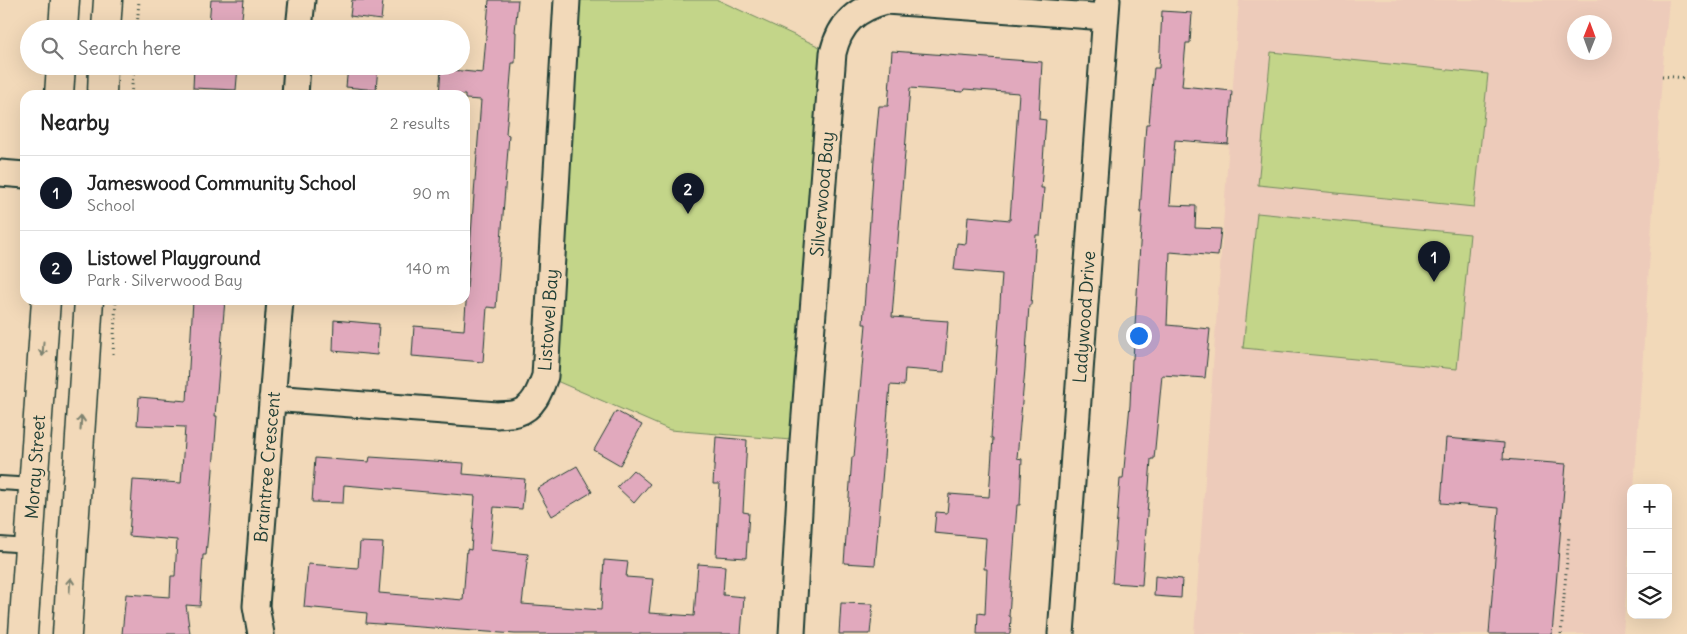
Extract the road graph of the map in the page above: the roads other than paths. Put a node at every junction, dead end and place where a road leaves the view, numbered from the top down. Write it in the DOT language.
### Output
graph roads {
  1 [pos="65,0"];
  2 [pos="108,0"];
  3 [pos="302,0"];
  4 [pos="567,0"];
  5 [pos="1106,9"];
  6 [pos="64,20"];
  7 [pos="107,20"];
  8 [pos="300,20"];
  9 [pos="60,75"];
  10 [pos="103,75"];
  11 [pos="296,75"];
  12 [pos="59,90"];
  13 [pos="102,90"];
  14 [pos="295,90"];
  15 [pos="0,173"];
  16 [pos="20,175"];
  17 [pos="46,305"];
  18 [pos="89,305"];
  19 [pos="280,305"];
  20 [pos="272,398"];
  21 [pos="0,483"];
  22 [pos="34,485"];
  23 [pos="0,544"];
  24 [pos="29,546"];
  25 [pos="23,634"];
  26 [pos="67,634"];
  27 [pos="261,634"];
  28 [pos="792,634"];
  29 [pos="1060,634"];
  1 -- 6 [label="street"];
  2 -- 7 [label="street"];
  3 -- 8 [label="street"];
  4 -- 20 [label="street, Listowel Bay"];
  5 -- 28 [label="street, Silverwood Bay"];
  5 -- 29 [label="street, Ladywood Drive"];
  9 -- 12 [label="street"];
  10 -- 13 [label="street"];
  11 -- 14 [label="street"];
  15 -- 16 [label="street"];
  17 -- 22 [label="street, Moray Street, one-way"];
  26 -- 18 [label="street, one-way"];
  19 -- 20 [label="street, Braintree Crescent"];
  20 -- 27 [label="street, Braintree Crescent"];
  21 -- 22 [label="lane"];
  22 -- 24 [label="street, Moray Street"];
  23 -- 24 [label="lane"];
  24 -- 25 [label="street, Moray Street"];
}
